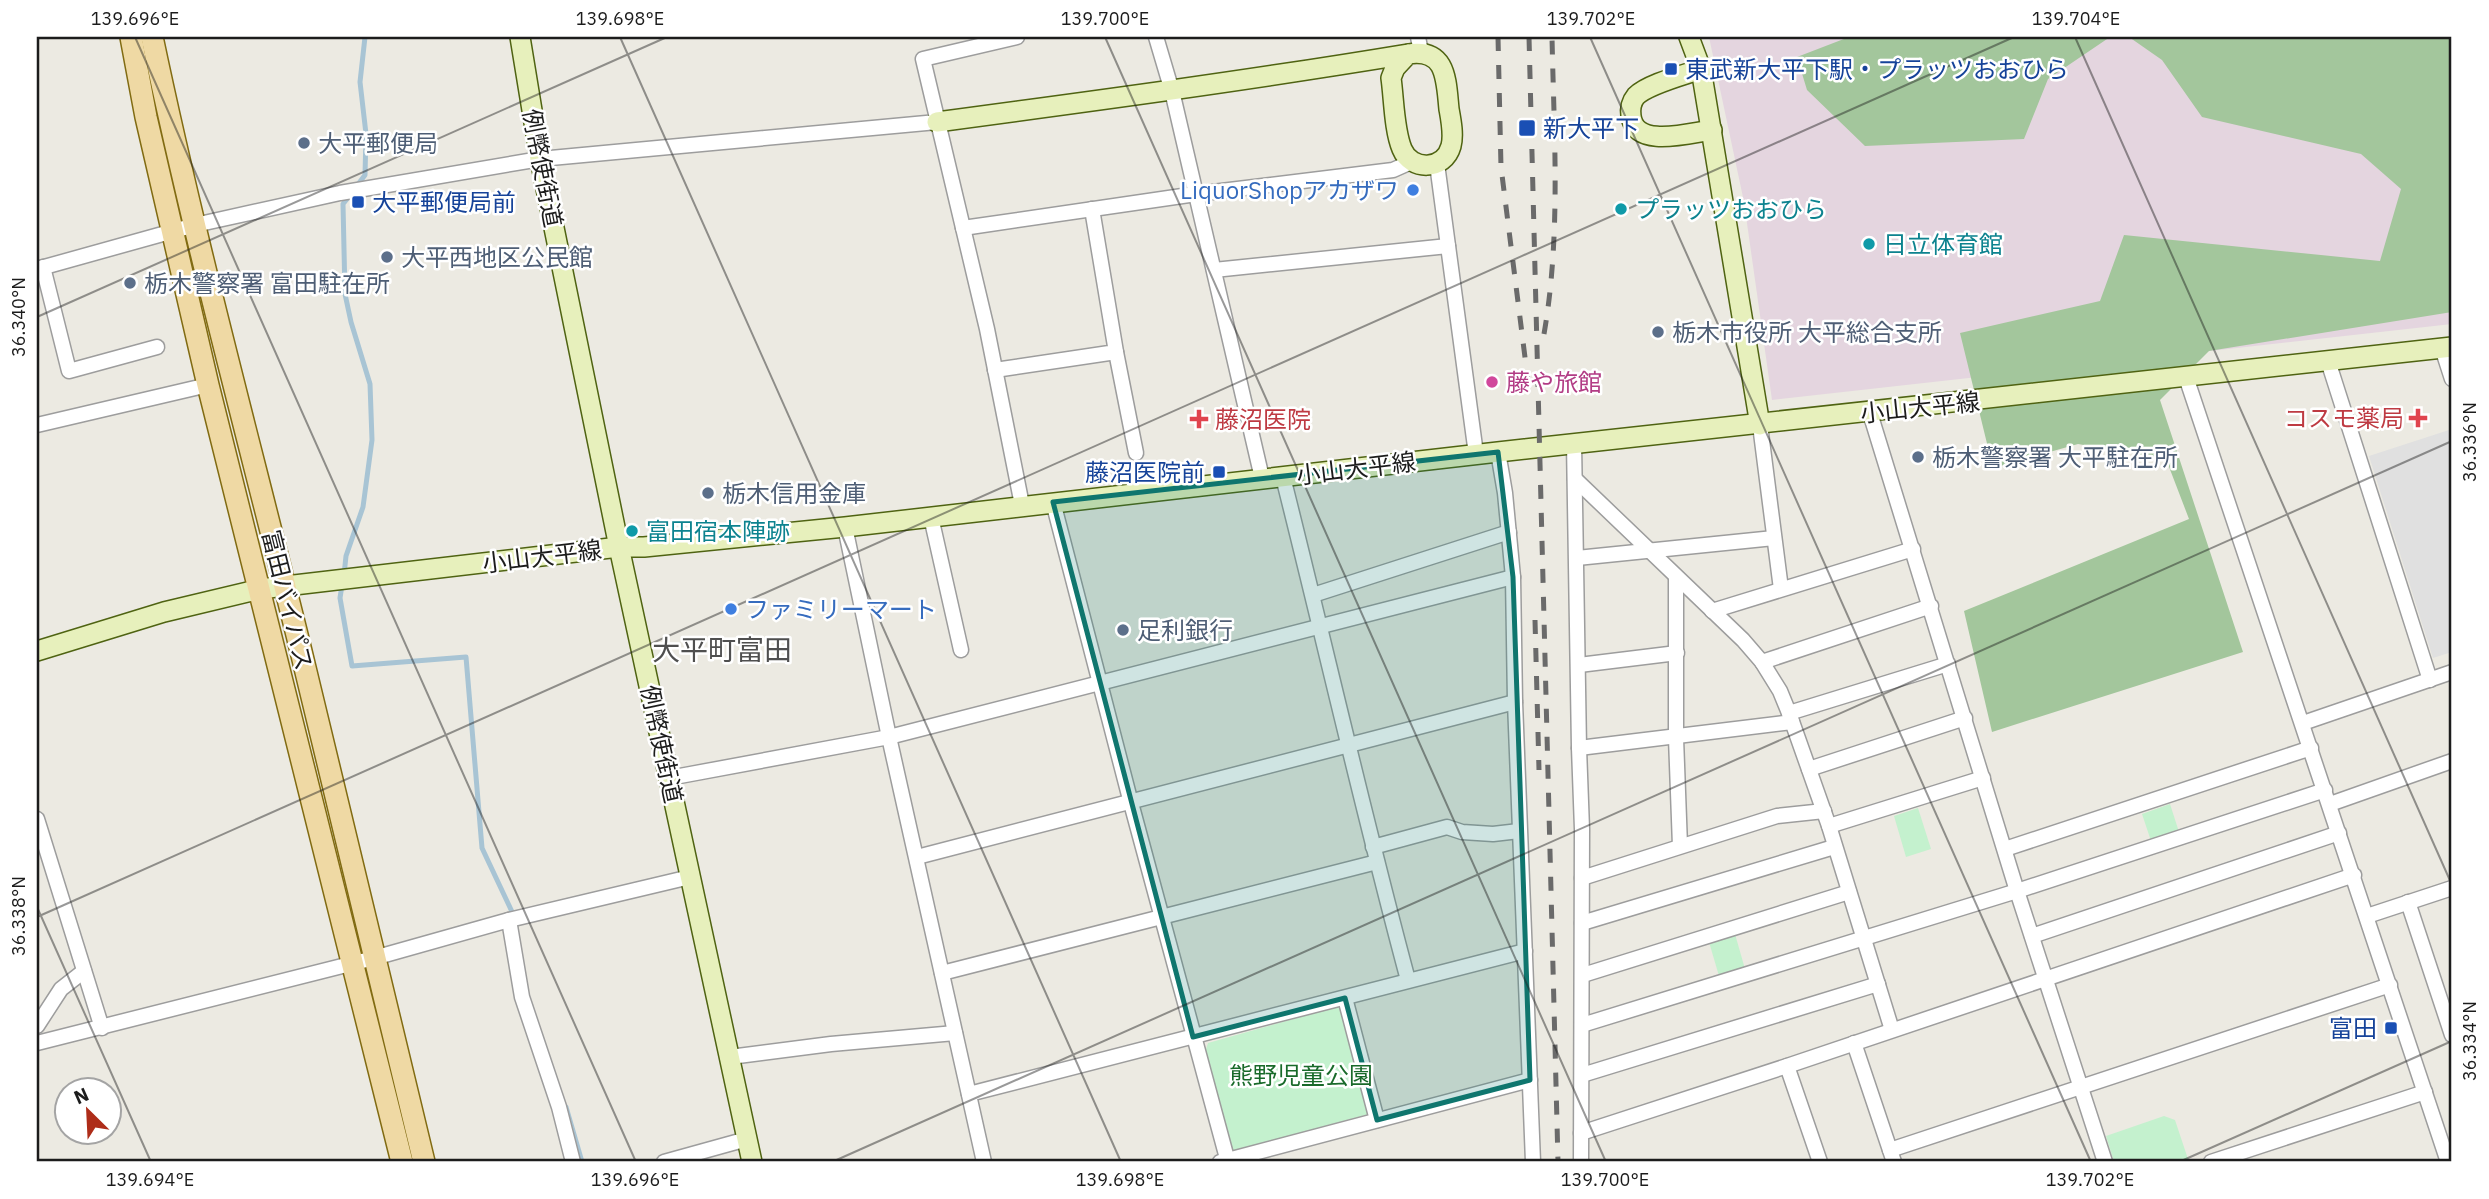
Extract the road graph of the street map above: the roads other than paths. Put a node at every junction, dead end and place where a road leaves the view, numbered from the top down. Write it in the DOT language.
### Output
graph roads {
  1 [pos="131,37"];
  2 [pos="152,37"];
  3 [pos="520,37"];
  4 [pos="1017,37"];
  5 [pos="1156,37"];
  6 [pos="1689,37"];
  7 [pos="1416,48"];
  8 [pos="1371,60"];
  9 [pos="1701,69"];
  10 [pos="1391,79"];
  11 [pos="1172,91"];
  12 [pos="937,122"];
  13 [pos="1712,130"];
  14 [pos="540,159"];
  15 [pos="1411,162"];
  16 [pos="1437,164"];
  17 [pos="1196,194"];
  18 [pos="1092,209"];
  19 [pos="195,225"];
  20 [pos="963,228"];
  21 [pos="172,230"];
  22 [pos="1448,246"];
  23 [pos="40,268"];
  24 [pos="1214,270"];
  25 [pos="157,347"];
  26 [pos="2447,348"];
  27 [pos="1116,352"];
  28 [pos="2328,361"];
  29 [pos="995,370"];
  30 [pos="2186,377"];
  31 [pos="2452,379"];
  32 [pos="208,386"];
  33 [pos="1870,412"];
  34 [pos="37,425"];
  35 [pos="1760,425"];
  36 [pos="1574,443"];
  37 [pos="1497,452"];
  38 [pos="1136,453"];
  39 [pos="1476,454"];
  40 [pos="1283,477"];
  41 [pos="1262,478"];
  42 [pos="1575,479"];
  43 [pos="1053,502"];
  44 [pos="1022,505"];
  45 [pos="931,517"];
  46 [pos="845,527"];
  47 [pos="1509,533"];
  48 [pos="1774,538"];
  49 [pos="619,547"];
  50 [pos="1913,549"];
  51 [pos="1650,551"];
  52 [pos="1577,558"];
  53 [pos="1513,577"];
  54 [pos="1676,578"];
  55 [pos="285,586"];
  56 [pos="260,589"];
  57 [pos="1781,589"];
  58 [pos="1313,595"];
  59 [pos="1931,606"];
  60 [pos="1712,611"];
  61 [pos="1322,627"];
  62 [pos="961,650"];
  63 [pos="37,651"];
  64 [pos="1676,653"];
  65 [pos="1762,662"];
  66 [pos="1948,664"];
  67 [pos="1578,665"];
  68 [pos="2452,672"];
  69 [pos="2430,680"];
  70 [pos="1100,684"];
  71 [pos="1515,702"];
  72 [pos="1791,717"];
  73 [pos="1965,718"];
  74 [pos="2303,723"];
  75 [pos="889,737"];
  76 [pos="1676,737"];
  77 [pos="1349,745"];
  78 [pos="1579,748"];
  79 [pos="2311,748"];
  80 [pos="2452,761"];
  81 [pos="1809,769"];
  82 [pos="669,778"];
  83 [pos="1983,778"];
  84 [pos="2325,790"];
  85 [pos="1131,803"];
  86 [pos="2330,804"];
  87 [pos="1824,811"];
  88 [pos="37,819"];
  89 [pos="1829,826"];
  90 [pos="1520,831"];
  91 [pos="2339,833"];
  92 [pos="1373,846"];
  93 [pos="1680,846"];
  94 [pos="1835,847"];
  95 [pos="2005,849"];
  96 [pos="917,857"];
  97 [pos="1377,862"];
  98 [pos="2354,875"];
  99 [pos="690,877"];
  100 [pos="1581,878"];
  101 [pos="2452,888"];
  102 [pos="2017,891"];
  103 [pos="1849,892"];
  104 [pos="2408,902"];
  105 [pos="2367,916"];
  106 [pos="1162,918"];
  107 [pos="509,920"];
  108 [pos="1582,923"];
  109 [pos="2032,936"];
  110 [pos="1864,938"];
  111 [pos="1525,951"];
  112 [pos="374,958"];
  113 [pos="353,964"];
  114 [pos="83,971"];
  115 [pos="942,972"];
  116 [pos="1583,975"];
  117 [pos="1408,980"];
  118 [pos="2046,980"];
  119 [pos="1878,984"];
  120 [pos="2390,985"];
  121 [pos="1345,998"];
  122 [pos="37,1026"];
  123 [pos="1583,1026"];
  124 [pos="102,1028"];
  125 [pos="1892,1030"];
  126 [pos="955,1033"];
  127 [pos="2452,1035"];
  128 [pos="1193,1037"];
  129 [pos="37,1043"];
  130 [pos="1854,1043"];
  131 [pos="730,1057"];
  132 [pos="1787,1066"];
  133 [pos="1582,1075"];
  134 [pos="1530,1080"];
  135 [pos="2080,1086"];
  136 [pos="2425,1092"];
  137 [pos="970,1094"];
  138 [pos="1377,1120"];
  139 [pos="1581,1133"];
  140 [pos="747,1139"];
  141 [pos="1892,1156"];
  142 [pos="2449,1157"];
  143 [pos="1224,1161"];
  144 [pos="402,1162"];
  145 [pos="424,1162"];
  146 [pos="573,1162"];
  147 [pos="664,1162"];
  148 [pos="752,1162"];
  149 [pos="984,1162"];
  150 [pos="1533,1162"];
  151 [pos="1581,1162"];
  152 [pos="1820,1162"];
  153 [pos="2105,1162"];
  154 [pos="2211,1162"];
  1 -- 21 [label="main road, 富田バイパス"];
  2 -- 19 [label="main road, 富田バイパス"];
  3 -- 14 [label="street, 例幣使街道"];
  4 -- 12 [label="street"];
  5 -- 11 [label="street"];
  6 -- 9 [label="street"];
  7 -- 8 [label="street"];
  7 -- 10 [label="street"];
  7 -- 16 [label="street"];
  8 -- 10 [label="street"];
  8 -- 11 [label="street"];
  9 -- 13 [label="street"];
  9 -- 13 [label="street"];
  10 -- 15 [label="street"];
  11 -- 12 [label="street"];
  11 -- 17 [label="street"];
  12 -- 14 [label="street"];
  12 -- 20 [label="street"];
  13 -- 35 [label="street"];
  14 -- 19 [label="street"];
  14 -- 49 [label="street, 例幣使街道"];
  15 -- 16 [label="street"];
  15 -- 17 [label="street"];
  16 -- 22 [label="street"];
  17 -- 18 [label="street"];
  17 -- 24 [label="street"];
  18 -- 20 [label="street"];
  18 -- 27 [label="street"];
  19 -- 21 [label="street"];
  19 -- 55 [label="main road, 富田バイパス"];
  20 -- 29 [label="street"];
  21 -- 23 [label="street"];
  21 -- 32 [label="main road, 富田バイパス"];
  22 -- 24 [label="street"];
  22 -- 39 [label="street"];
  23 -- 25 [label="street"];
  24 -- 41 [label="street"];
  26 -- 28 [label="street, 小山大平線"];
  26 -- 31 [label="street"];
  27 -- 29 [label="street"];
  27 -- 38 [label="street"];
  28 -- 30 [label="street, 小山大平線"];
  28 -- 69 [label="street"];
  29 -- 44 [label="street"];
  30 -- 33 [label="street, 小山大平線"];
  30 -- 74 [label="street"];
  32 -- 34 [label="street"];
  32 -- 56 [label="main road, 富田バイパス"];
  33 -- 35 [label="street, 小山大平線"];
  33 -- 50 [label="street"];
  35 -- 36 [label="street, 小山大平線"];
  35 -- 48 [label="street"];
  36 -- 37 [label="street, 小山大平線"];
  36 -- 42 [label="street"];
  37 -- 39 [label="street, 小山大平線"];
  37 -- 47 [label="street"];
  39 -- 40 [label="street, 小山大平線"];
  40 -- 41 [label="street, 小山大平線"];
  40 -- 58 [label="street"];
  41 -- 43 [label="street, 小山大平線"];
  42 -- 51 [label="street"];
  42 -- 52 [label="street"];
  43 -- 44 [label="street, 小山大平線"];
  43 -- 70 [label="street"];
  44 -- 45 [label="street, 小山大平線"];
  45 -- 46 [label="street, 小山大平線"];
  45 -- 62 [label="street"];
  46 -- 49 [label="street, 小山大平線"];
  46 -- 75 [label="street"];
  47 -- 53 [label="street"];
  47 -- 58 [label="street"];
  48 -- 51 [label="street"];
  48 -- 57 [label="street"];
  49 -- 55 [label="street, 小山大平線"];
  49 -- 82 [label="street, 例幣使街道"];
  50 -- 57 [label="street"];
  50 -- 59 [label="street"];
  51 -- 52 [label="street"];
  51 -- 54 [label="street"];
  52 -- 67 [label="street"];
  53 -- 61 [label="street"];
  53 -- 71 [label="street"];
  54 -- 60 [label="street"];
  54 -- 64 [label="street"];
  55 -- 56 [label="street, 小山大平線"];
  55 -- 112 [label="main road, 富田バイパス"];
  56 -- 63 [label="street, 小山大平線"];
  56 -- 113 [label="main road, 富田バイパス"];
  57 -- 60 [label="street"];
  58 -- 61 [label="street"];
  59 -- 65 [label="street"];
  59 -- 66 [label="street"];
  60 -- 65 [label="street"];
  61 -- 70 [label="street"];
  61 -- 77 [label="street"];
  64 -- 67 [label="street"];
  64 -- 76 [label="street"];
  65 -- 72 [label="street"];
  66 -- 72 [label="street"];
  66 -- 73 [label="street"];
  67 -- 78 [label="street"];
  68 -- 69 [label="street"];
  69 -- 74 [label="street"];
  70 -- 75 [label="street"];
  70 -- 85 [label="street"];
  71 -- 77 [label="street"];
  71 -- 90 [label="street"];
  72 -- 76 [label="street"];
  72 -- 81 [label="street"];
  73 -- 81 [label="street"];
  73 -- 83 [label="street"];
  74 -- 79 [label="street"];
  75 -- 82 [label="street"];
  75 -- 96 [label="street"];
  76 -- 78 [label="street"];
  76 -- 93 [label="street"];
  77 -- 85 [label="street"];
  77 -- 92 [label="street"];
  78 -- 100 [label="street"];
  79 -- 84 [label="street"];
  79 -- 95 [label="street"];
  80 -- 86 [label="street"];
  81 -- 87 [label="street"];
  82 -- 99 [label="street, 例幣使街道"];
  83 -- 89 [label="street"];
  83 -- 95 [label="street"];
  84 -- 86 [label="street"];
  84 -- 102 [label="street"];
  85 -- 96 [label="street"];
  85 -- 106 [label="street"];
  86 -- 91 [label="street"];
  87 -- 89 [label="street"];
  87 -- 93 [label="street"];
  88 -- 114 [label="street"];
  89 -- 94 [label="street"];
  90 -- 92 [label="street"];
  90 -- 111 [label="street"];
  91 -- 98 [label="street"];
  91 -- 109 [label="street"];
  92 -- 97 [label="street"];
  93 -- 100 [label="street"];
  94 -- 103 [label="street"];
  94 -- 108 [label="street"];
  95 -- 102 [label="street"];
  96 -- 115 [label="street"];
  97 -- 106 [label="street"];
  97 -- 117 [label="street"];
  98 -- 105 [label="street"];
  98 -- 118 [label="street"];
  99 -- 107 [label="street"];
  99 -- 131 [label="street, 例幣使街道"];
  100 -- 108 [label="street"];
  101 -- 104 [label="street"];
  102 -- 109 [label="street"];
  102 -- 110 [label="street"];
  103 -- 110 [label="street"];
  103 -- 116 [label="street"];
  104 -- 105 [label="street"];
  104 -- 127 [label="street"];
  105 -- 120 [label="street"];
  106 -- 115 [label="street"];
  106 -- 128 [label="street"];
  107 -- 112 [label="street"];
  107 -- 146 [label="street"];
  108 -- 116 [label="street"];
  109 -- 118 [label="street"];
  110 -- 119 [label="street"];
  110 -- 123 [label="street"];
  111 -- 117 [label="street"];
  111 -- 134 [label="street"];
  112 -- 113 [label="street"];
  112 -- 145 [label="main road, 富田バイパス"];
  113 -- 124 [label="street"];
  113 -- 144 [label="main road, 富田バイパス"];
  114 -- 122 [label="street"];
  114 -- 124 [label="street"];
  115 -- 126 [label="street"];
  116 -- 123 [label="street"];
  117 -- 121 [label="street"];
  118 -- 125 [label="street"];
  118 -- 135 [label="street"];
  119 -- 125 [label="street"];
  119 -- 133 [label="street"];
  120 -- 135 [label="street"];
  120 -- 136 [label="street"];
  121 -- 128 [label="street"];
  121 -- 138 [label="street"];
  123 -- 133 [label="street"];
  124 -- 129 [label="street"];
  125 -- 130 [label="street"];
  126 -- 131 [label="street"];
  126 -- 137 [label="street"];
  128 -- 137 [label="street"];
  128 -- 143 [label="street"];
  130 -- 132 [label="street"];
  130 -- 141 [label="street"];
  131 -- 140 [label="street, 例幣使街道"];
  132 -- 139 [label="street"];
  132 -- 152 [label="street"];
  133 -- 139 [label="street"];
  134 -- 138 [label="street"];
  134 -- 150 [label="street"];
  135 -- 141 [label="street"];
  135 -- 153 [label="street"];
  136 -- 142 [label="street"];
  136 -- 154 [label="street"];
  137 -- 149 [label="street"];
  138 -- 143 [label="street"];
  139 -- 151 [label="street"];
  140 -- 147 [label="street"];
  140 -- 148 [label="street, 例幣使街道"];
}
